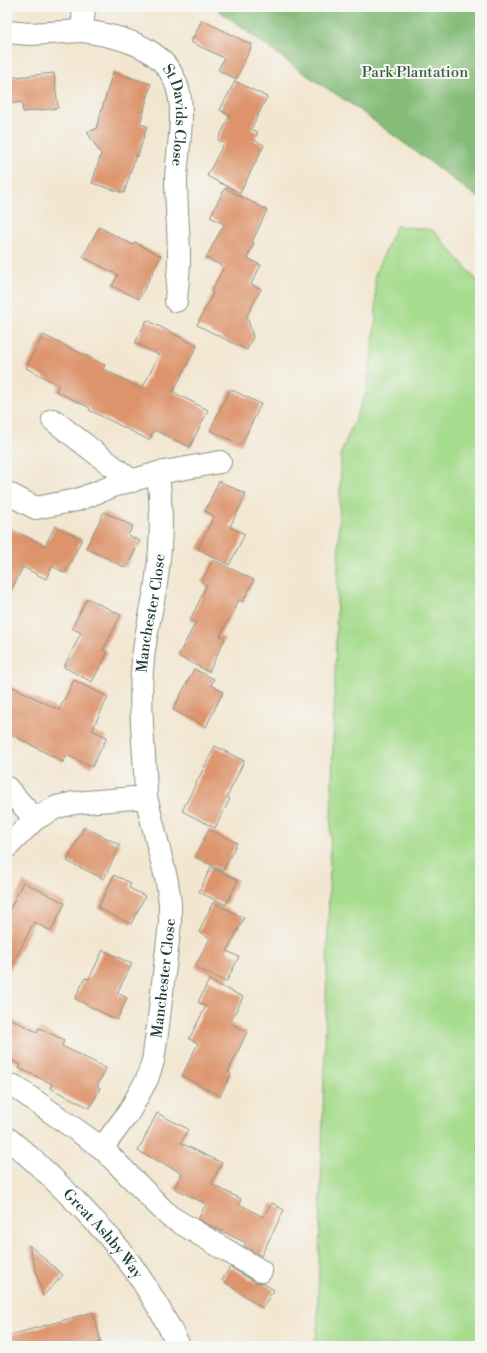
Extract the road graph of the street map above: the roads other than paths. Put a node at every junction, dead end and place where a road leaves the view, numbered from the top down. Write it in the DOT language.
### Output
graph roads {
  1 [pos="84,7"];
  2 [pos="82,31"];
  3 [pos="7,32"];
  4 [pos="176,301"];
  5 [pos="53,420"];
  6 [pos="220,462"];
  7 [pos="158,474"];
  8 [pos="124,483"];
  9 [pos="7,493"];
  10 [pos="7,788"];
  11 [pos="146,797"];
  12 [pos="35,819"];
  13 [pos="7,847"];
  14 [pos="14,1086"];
  15 [pos="7,1138"];
  16 [pos="102,1148"];
  17 [pos="261,1271"];
  18 [pos="179,1346"];
  1 -- 2 [label="street"];
  2 -- 3 [label="street, St Davids Close"];
  2 -- 4 [label="street, St Davids Close"];
  5 -- 8 [label="street"];
  6 -- 7 [label="street"];
  7 -- 8 [label="street"];
  7 -- 11 [label="street, Manchester Close"];
  8 -- 9 [label="street"];
  10 -- 12 [label="street"];
  11 -- 12 [label="street"];
  11 -- 16 [label="street, Manchester Close"];
  12 -- 13 [label="street"];
  14 -- 16 [label="street"];
  15 -- 18 [label="street, Great Ashby Way"];
  16 -- 17 [label="street"];
}
